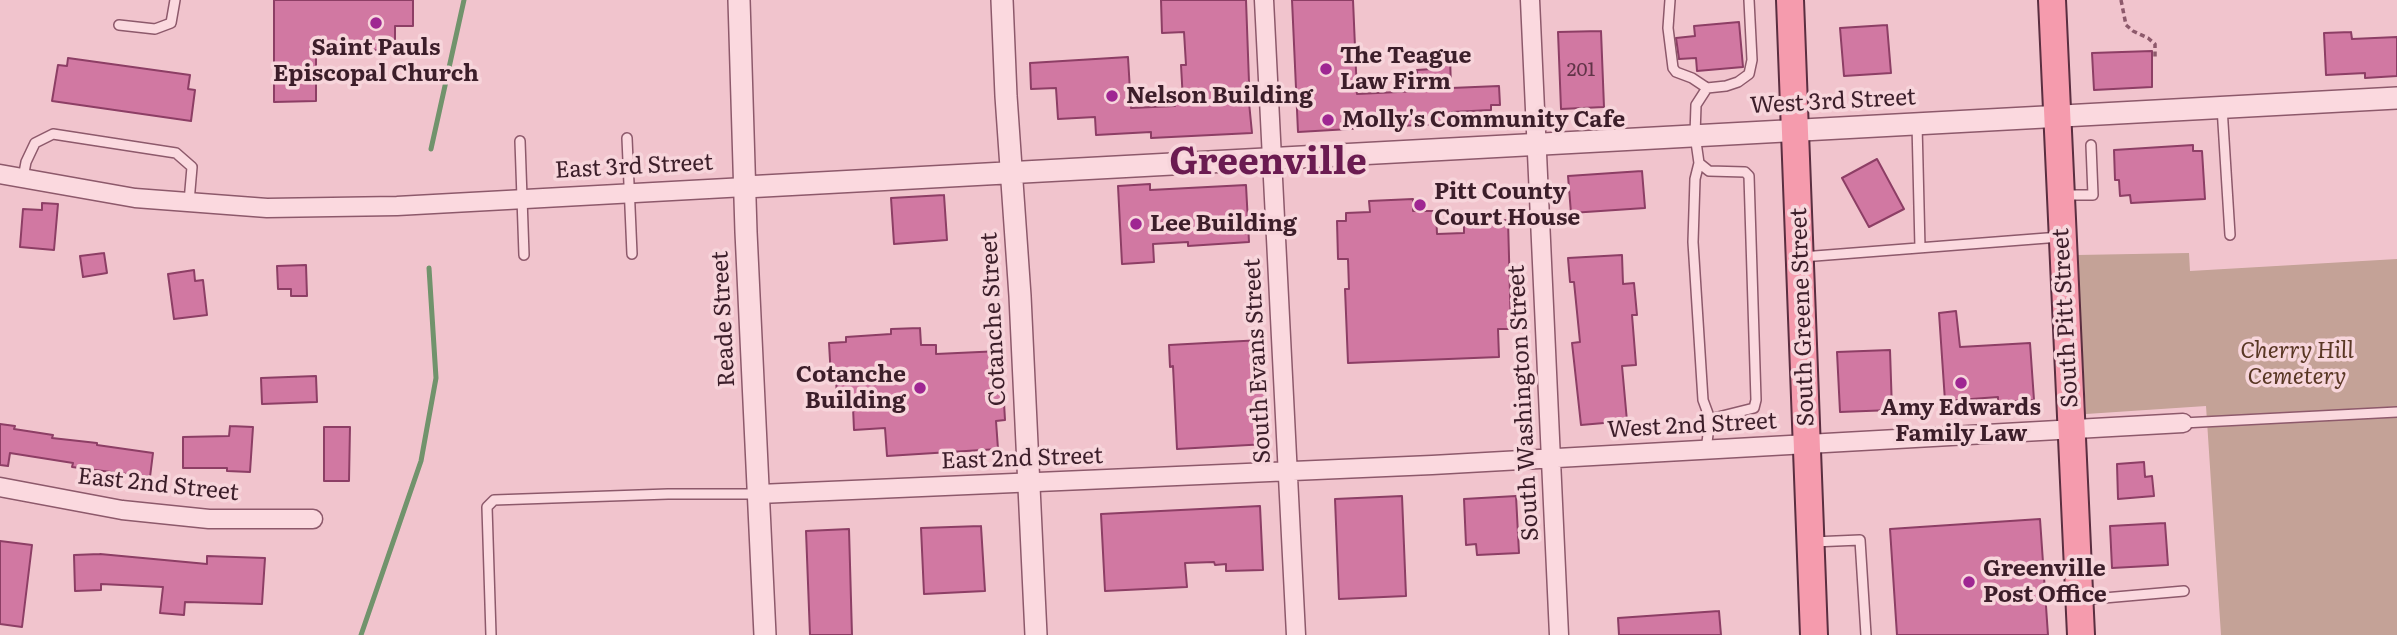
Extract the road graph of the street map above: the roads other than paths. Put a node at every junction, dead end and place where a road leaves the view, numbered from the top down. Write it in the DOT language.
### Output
graph roads {
  1 [pos="175,0"];
  2 [pos="739,0"];
  3 [pos="1002,0"];
  4 [pos="1264,0"];
  5 [pos="1530,0"];
  6 [pos="1670,0"];
  7 [pos="1749,0"];
  8 [pos="1790,0"];
  9 [pos="2052,0"];
  10 [pos="119,25"];
  11 [pos="1707,88"];
  12 [pos="2397,98"];
  13 [pos="2222,107"];
  14 [pos="2056,116"];
  15 [pos="1917,123"];
  16 [pos="1796,130"];
  17 [pos="1695,135"];
  18 [pos="627,138"];
  19 [pos="520,141"];
  20 [pos="1536,143"];
  21 [pos="2091,145"];
  22 [pos="1272,158"];
  23 [pos="1699,163"];
  24 [pos="0,174"];
  25 [pos="1013,174"];
  26 [pos="23,178"];
  27 [pos="745,187"];
  28 [pos="628,193"];
  29 [pos="2060,195"];
  30 [pos="522,199"];
  31 [pos="189,202"];
  32 [pos="2230,235"];
  33 [pos="2062,237"];
  34 [pos="1920,248"];
  35 [pos="524,254"];
  36 [pos="632,254"];
  37 [pos="1800,257"];
  38 [pos="2397,412"];
  39 [pos="1710,419"];
  40 [pos="2183,424"];
  41 [pos="2071,429"];
  42 [pos="1807,444"];
  43 [pos="1706,450"];
  44 [pos="1551,458"];
  45 [pos="1288,470"];
  46 [pos="1028,483"];
  47 [pos="0,487"];
  48 [pos="759,494"];
  49 [pos="313,519"];
  50 [pos="1810,542"];
  51 [pos="2184,591"];
  52 [pos="2080,600"];
  53 [pos="491,635"];
  54 [pos="765,635"];
  55 [pos="1036,635"];
  56 [pos="1296,635"];
  57 [pos="1559,635"];
  58 [pos="1814,635"];
  59 [pos="1866,635"];
  60 [pos="2081,635"];
  1 -- 10 [label="lane"];
  2 -- 27 [label="street, Reade Street"];
  3 -- 25 [label="street, Cotanche Street"];
  4 -- 22 [label="street, South Evans Street"];
  5 -- 20 [label="street, South Washington Street"];
  6 -- 11 [label="lane"];
  7 -- 11 [label="lane"];
  8 -- 16 [label="main road, South Greene Street"];
  9 -- 14 [label="main road, South Pitt Street"];
  11 -- 17 [label="lane"];
  12 -- 13 [label="street, West 3rd Street"];
  13 -- 14 [label="street, West 3rd Street"];
  13 -- 32 [label="lane"];
  14 -- 15 [label="street, West 3rd Street"];
  14 -- 29 [label="main road, South Pitt Street"];
  15 -- 16 [label="street, West 3rd Street"];
  15 -- 34 [label="lane"];
  16 -- 17 [label="street, West 3rd Street"];
  16 -- 37 [label="main road, South Greene Street"];
  17 -- 20 [label="street, West 3rd Street"];
  17 -- 23 [label="lane"];
  18 -- 28 [label="lane"];
  19 -- 30 [label="lane"];
  20 -- 22 [label="street, West 3rd Street"];
  20 -- 44 [label="street, South Washington Street"];
  21 -- 29 [label="lane"];
  22 -- 25 [label="street, East 3rd Street"];
  22 -- 45 [label="street, South Evans Street"];
  23 -- 39 [label="lane"];
  23 -- 39 [label="lane"];
  24 -- 26 [label="street, East 3rd Street"];
  25 -- 27 [label="street, East 3rd Street"];
  25 -- 46 [label="street, Cotanche Street"];
  26 -- 31 [label="street, East 3rd Street"];
  26 -- 31 [label="lane"];
  27 -- 28 [label="street, East 3rd Street"];
  27 -- 48 [label="street, Reade Street"];
  28 -- 30 [label="street, East 3rd Street"];
  28 -- 36 [label="lane"];
  29 -- 33 [label="main road, South Pitt Street"];
  30 -- 31 [label="street, East 3rd Street"];
  30 -- 35 [label="lane"];
  33 -- 34 [label="lane"];
  33 -- 41 [label="main road, South Pitt Street"];
  34 -- 37 [label="lane"];
  37 -- 42 [label="main road, South Greene Street"];
  38 -- 40 [label="lane"];
  39 -- 43 [label="lane"];
  40 -- 41 [label="street, West 2nd Street"];
  41 -- 42 [label="street, West 2nd Street"];
  41 -- 52 [label="main road, South Pitt Street"];
  42 -- 43 [label="street, West 2nd Street"];
  42 -- 50 [label="main road, South Greene Street"];
  43 -- 44 [label="street, West 2nd Street"];
  44 -- 45 [label="street, West 2nd Street"];
  44 -- 57 [label="street, South Washington Street"];
  45 -- 46 [label="street, East 2nd Street"];
  45 -- 56 [label="street, South Evans Street"];
  46 -- 48 [label="street, East 2nd Street"];
  46 -- 55 [label="street, Cotanche Street"];
  47 -- 49 [label="street, East 2nd Street"];
  48 -- 53 [label="lane"];
  48 -- 54 [label="street, Reade Street"];
  50 -- 58 [label="main road, South Greene Street"];
  50 -- 59 [label="lane"];
  51 -- 52 [label="lane"];
  52 -- 60 [label="main road, South Pitt Street"];
}
